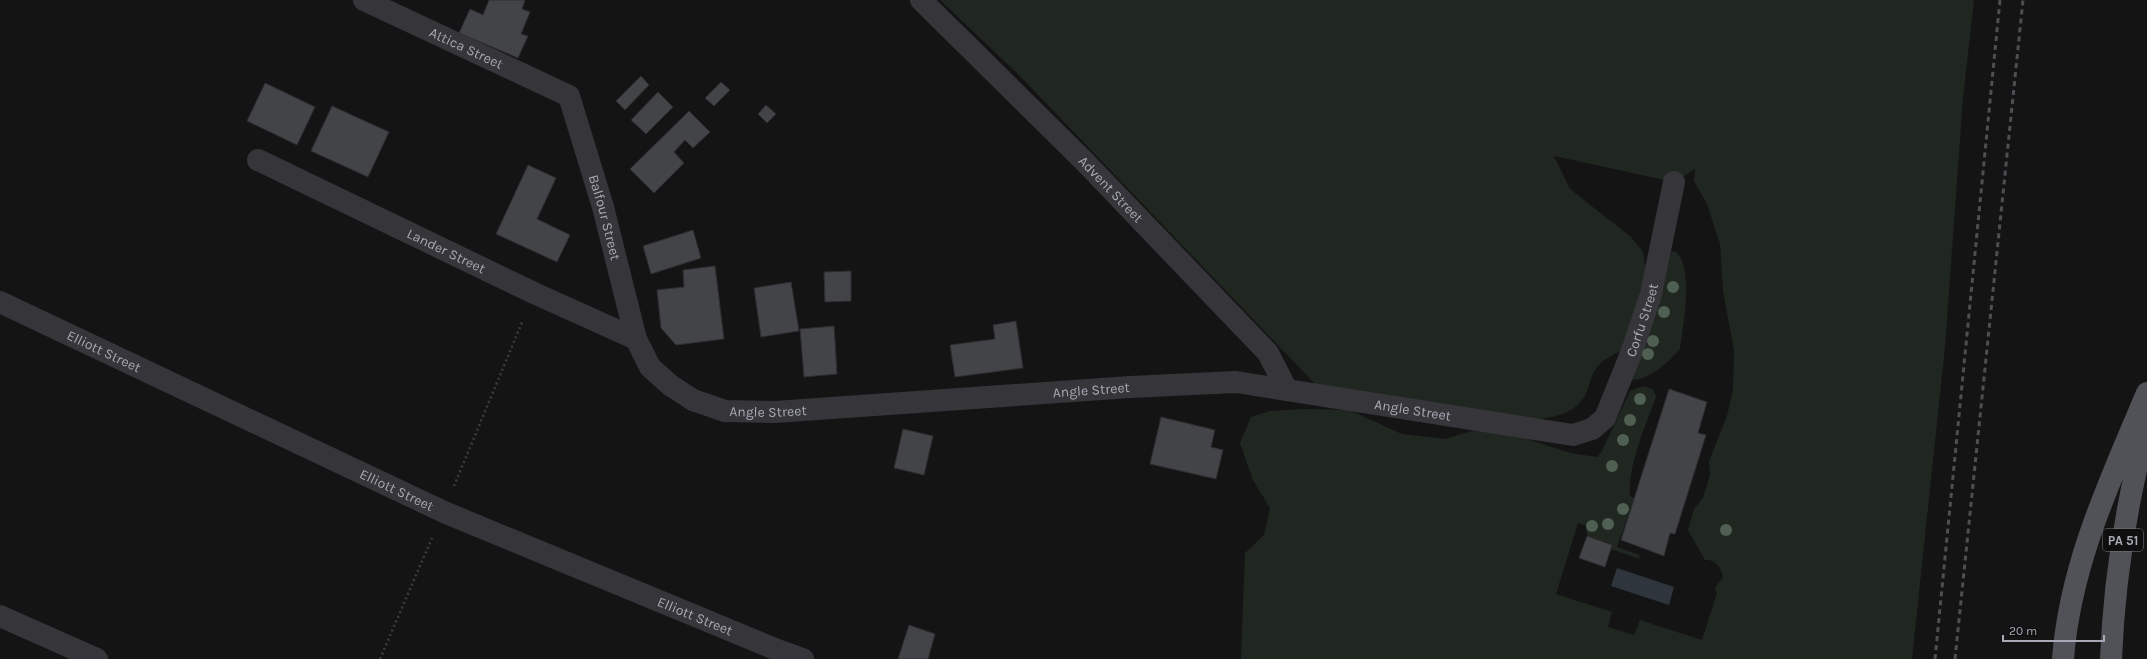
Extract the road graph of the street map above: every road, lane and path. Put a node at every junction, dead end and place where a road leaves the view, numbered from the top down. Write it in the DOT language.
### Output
graph roads {
  1 [pos="364,0"];
  2 [pos="921,0"];
  3 [pos="569,96"];
  4 [pos="258,160"];
  5 [pos="1674,182"];
  6 [pos="534,293"];
  7 [pos="0,302"];
  8 [pos="636,339"];
  9 [pos="1287,390"];
  10 [pos="2147,393"];
  11 [pos="2147,424"];
  12 [pos="1573,435"];
  13 [pos="444,512"];
  14 [pos="0,616"];
  15 [pos="97,659"];
  16 [pos="380,659"];
  17 [pos="803,659"];
  18 [pos="2063,659"];
  19 [pos="2111,659"];
  1 -- 3 [label="street, Attica Street"];
  2 -- 9 [label="street, Advent Street"];
  3 -- 8 [label="street, Balfour Street"];
  4 -- 6 [label="street, Lander Street"];
  5 -- 12 [label="street, Corfu Street"];
  6 -- 8 [label="street, Lander Street"];
  6 -- 13 [label="path"];
  7 -- 13 [label="street, Elliott Street"];
  8 -- 9 [label="street, Angle Street"];
  9 -- 12 [label="street, Angle Street"];
  10 -- 18 [label="main road"];
  11 -- 19 [label="main road, PA 51"];
  13 -- 16 [label="path"];
  13 -- 17 [label="street, Elliott Street"];
  14 -- 15 [label="street"];
}
